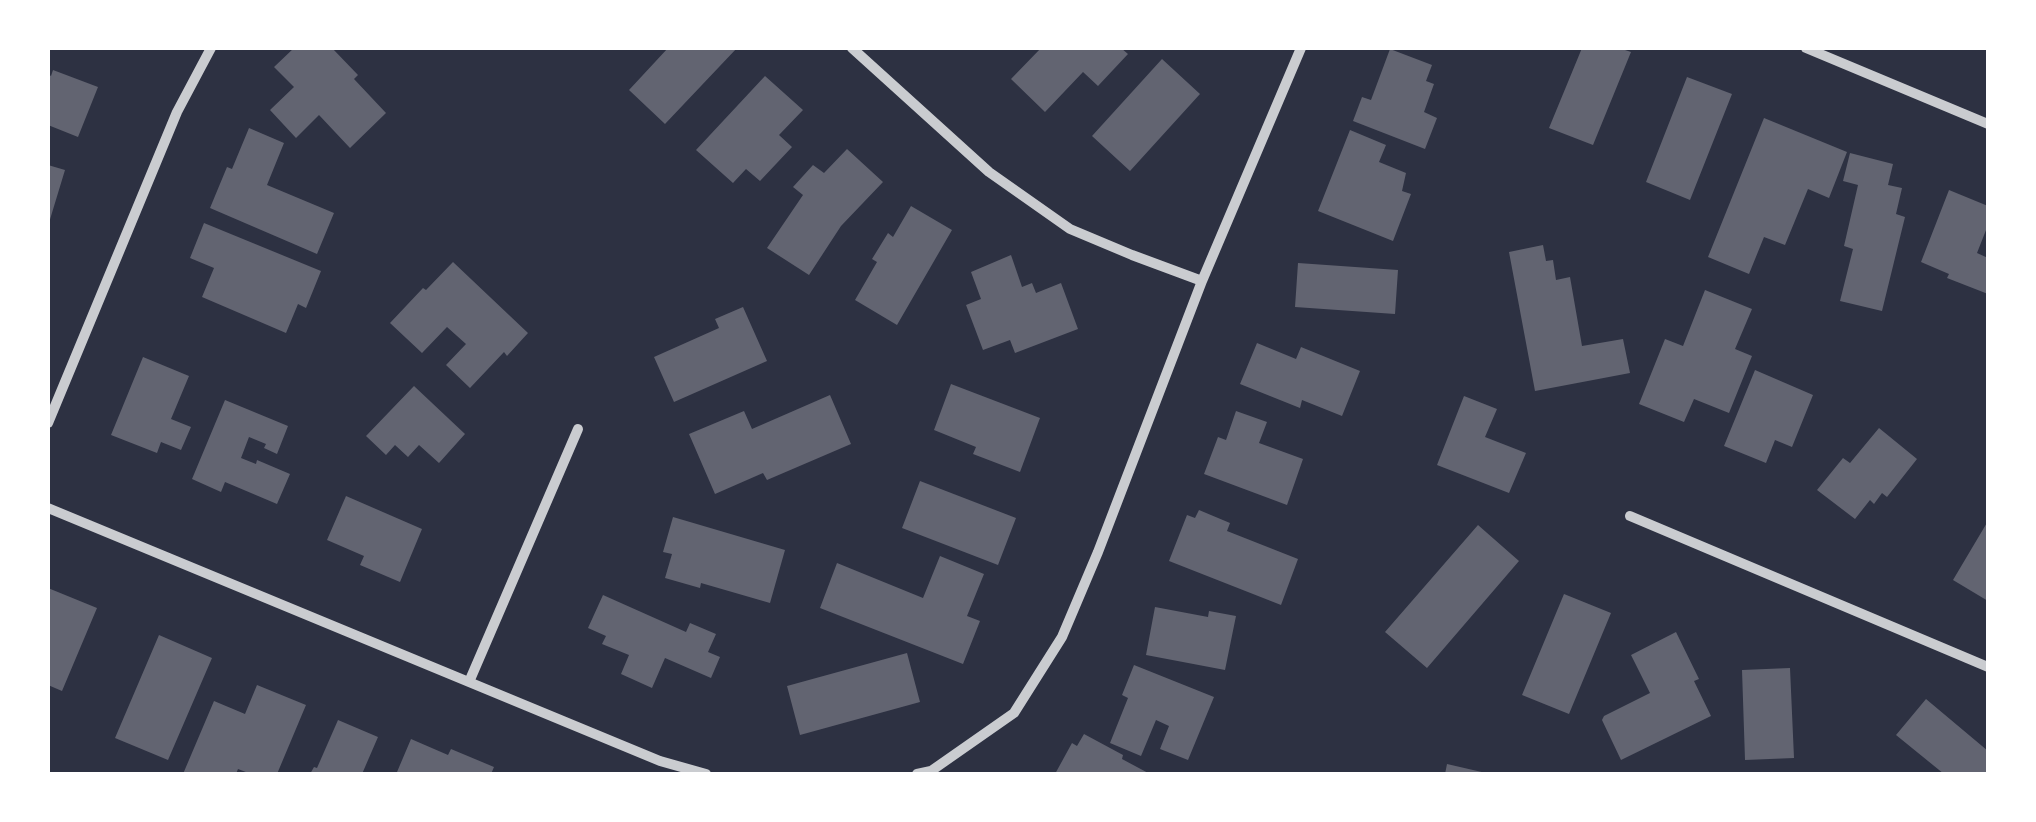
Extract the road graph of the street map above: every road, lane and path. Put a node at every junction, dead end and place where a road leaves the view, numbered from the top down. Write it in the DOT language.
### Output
graph roads {
  1 [pos="211,48"];
  2 [pos="852,48"];
  3 [pos="1301,48"];
  4 [pos="1806,48"];
  5 [pos="1988,124"];
  6 [pos="1202,280"];
  7 [pos="48,423"];
  8 [pos="578,429"];
  9 [pos="48,508"];
  10 [pos="1630,516"];
  11 [pos="1988,668"];
  12 [pos="469,682"];
  13 [pos="706,774"];
  14 [pos="917,774"];
  1 -- 7 [label="street"];
  2 -- 6 [label="street"];
  3 -- 6 [label="street"];
  4 -- 5 [label="street"];
  6 -- 14 [label="street"];
  8 -- 12 [label="street"];
  9 -- 12 [label="street"];
  10 -- 11 [label="street"];
  12 -- 13 [label="street"];
}
